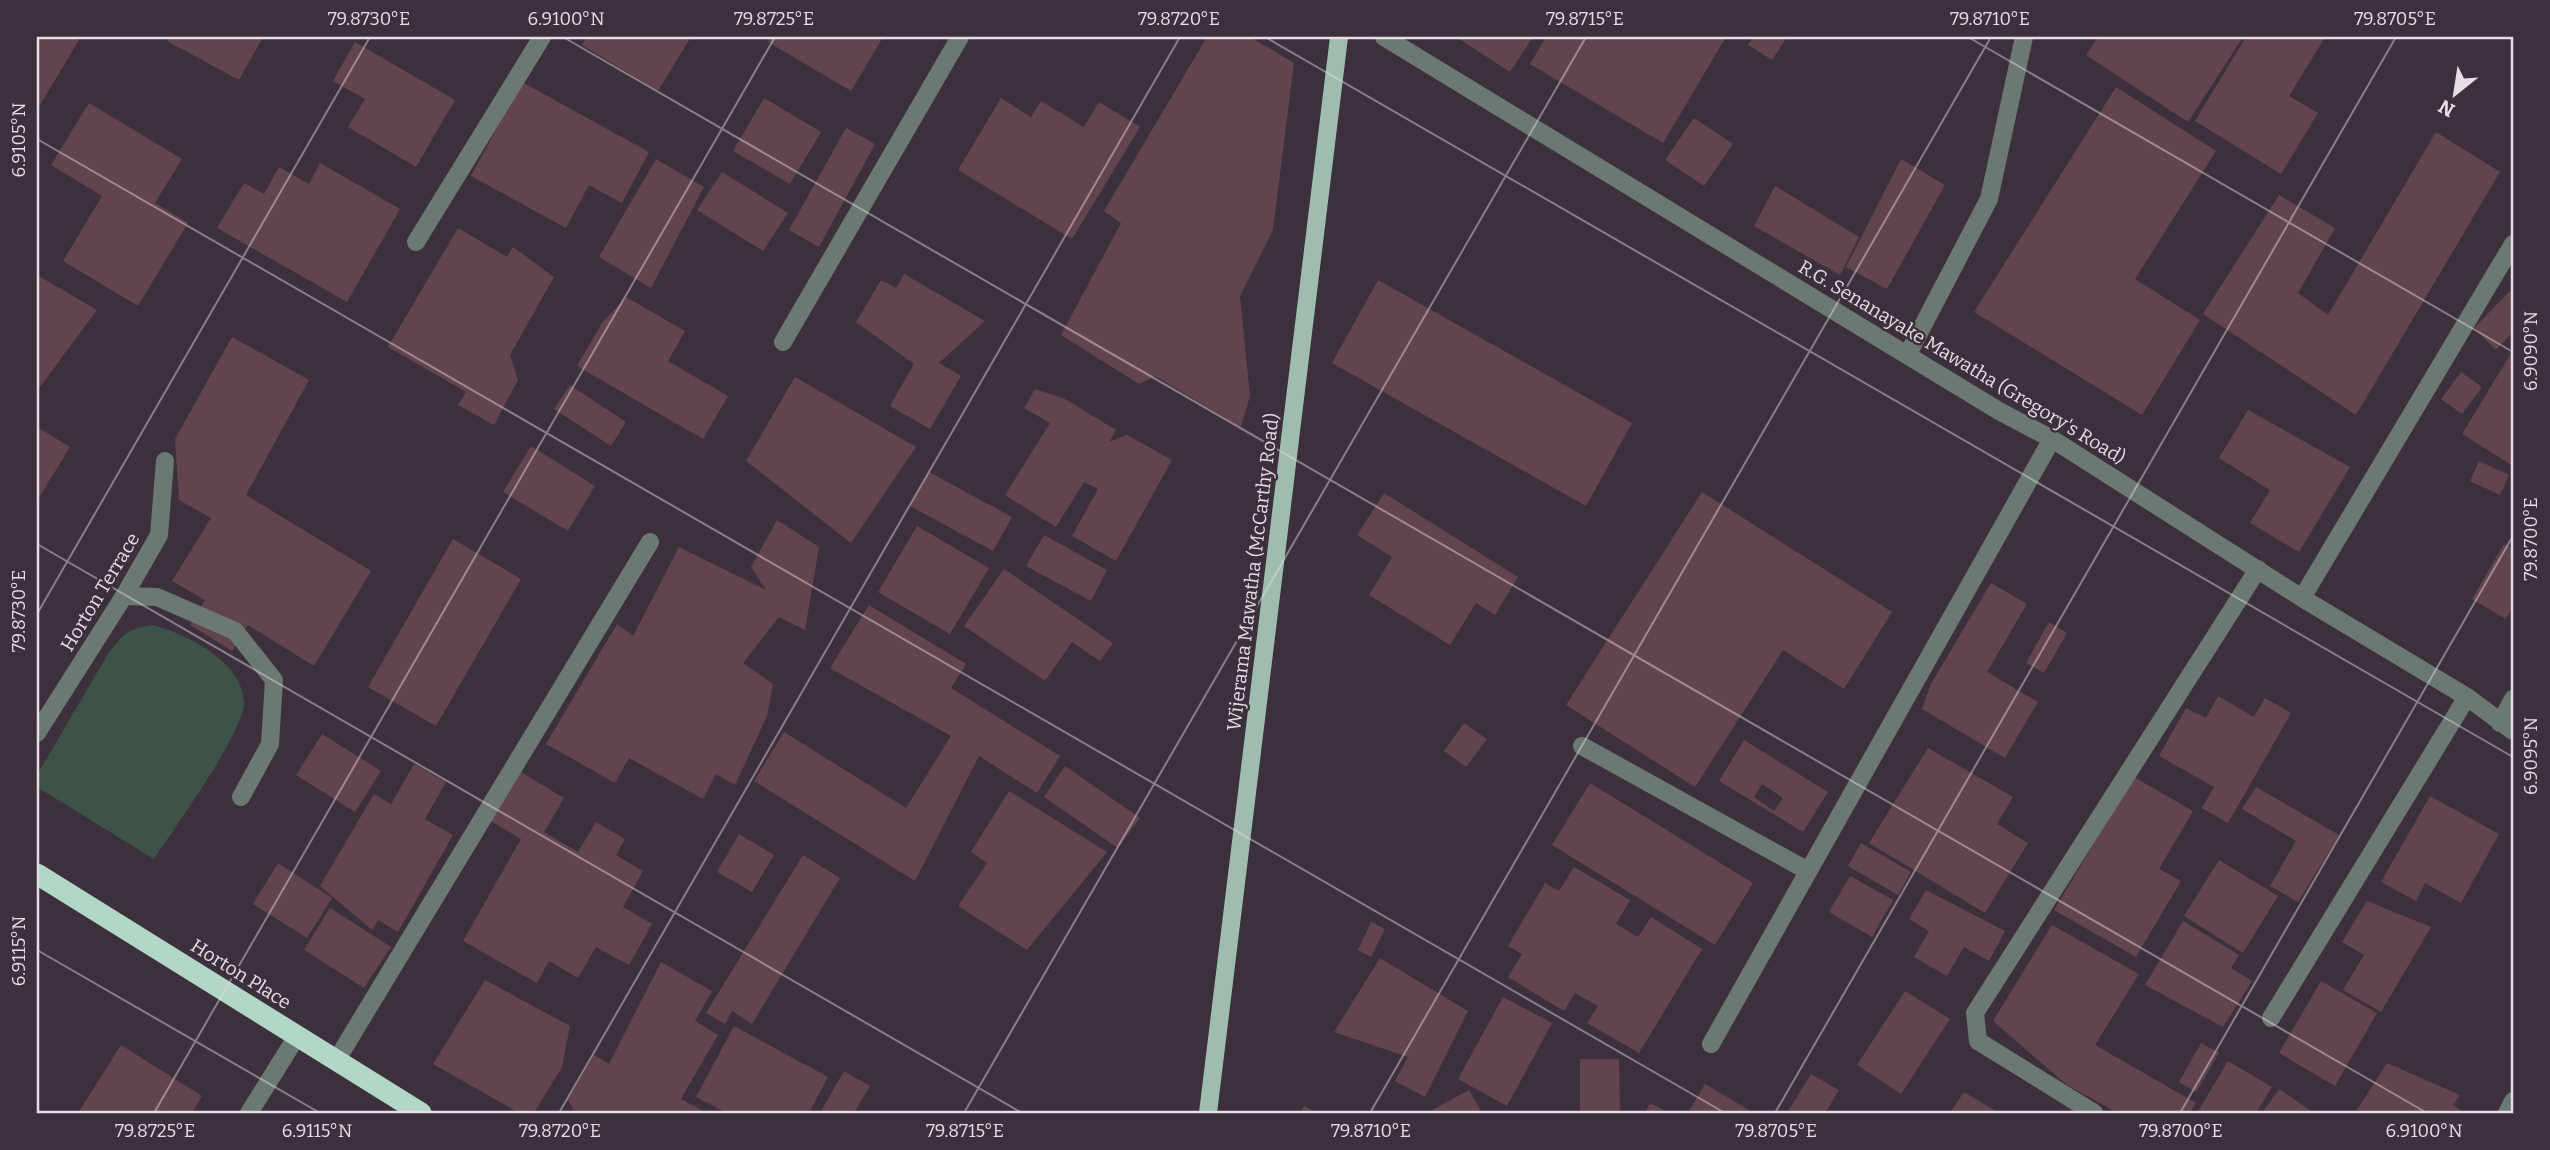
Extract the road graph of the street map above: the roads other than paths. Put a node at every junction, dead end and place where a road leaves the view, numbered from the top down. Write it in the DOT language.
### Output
graph roads {
  1 [pos="542,37"];
  2 [pos="960,37"];
  3 [pos="1339,37"];
  4 [pos="1384,37"];
  5 [pos="2024,37"];
  6 [pos="416,242"];
  7 [pos="2513,244"];
  8 [pos="783,342"];
  9 [pos="1908,354"];
  10 [pos="2052,439"];
  11 [pos="165,461"];
  12 [pos="650,542"];
  13 [pos="2258,569"];
  14 [pos="124,596"];
  15 [pos="2302,598"];
  16 [pos="2468,697"];
  17 [pos="2513,699"];
  18 [pos="2506,727"];
  19 [pos="37,733"];
  20 [pos="1582,746"];
  21 [pos="241,797"];
  22 [pos="1808,871"];
  23 [pos="37,874"];
  24 [pos="2271,1018"];
  25 [pos="297,1036"];
  26 [pos="1711,1044"];
  27 [pos="336,1061"];
  28 [pos="2513,1101"];
  29 [pos="249,1113"];
  30 [pos="421,1113"];
  31 [pos="1208,1113"];
  32 [pos="2094,1113"];
  33 [pos="2507,1113"];
  1 -- 6 [label="street"];
  2 -- 8 [label="street"];
  3 -- 31 [label="main road, Wijerama Mawatha (McCarthy Road)"];
  4 -- 9 [label="street, R.G. Senanayake Mawatha (Gregory's Road)"];
  5 -- 9 [label="street"];
  7 -- 15 [label="street"];
  9 -- 10 [label="street, R.G. Senanayake Mawatha (Gregory's Road)"];
  10 -- 13 [label="street, R.G. Senanayake Mawatha (Gregory's Road)"];
  10 -- 22 [label="street"];
  11 -- 14 [label="street, Horton Terrace"];
  12 -- 27 [label="street"];
  13 -- 15 [label="street, R.G. Senanayake Mawatha (Gregory's Road)"];
  13 -- 32 [label="street"];
  14 -- 19 [label="street, Horton Terrace"];
  14 -- 21 [label="street"];
  15 -- 16 [label="street, R.G. Senanayake Mawatha (Gregory's Road)"];
  16 -- 18 [label="street, R.G. Senanayake Mawatha (Gregory's Road)"];
  16 -- 24 [label="street"];
  17 -- 18 [label="street"];
  20 -- 22 [label="street"];
  22 -- 26 [label="street"];
  23 -- 25 [label="highway, Horton Place"];
  25 -- 27 [label="highway, Horton Place"];
  25 -- 29 [label="street"];
  27 -- 30 [label="highway, Horton Place"];
  28 -- 33 [label="street"];
}
